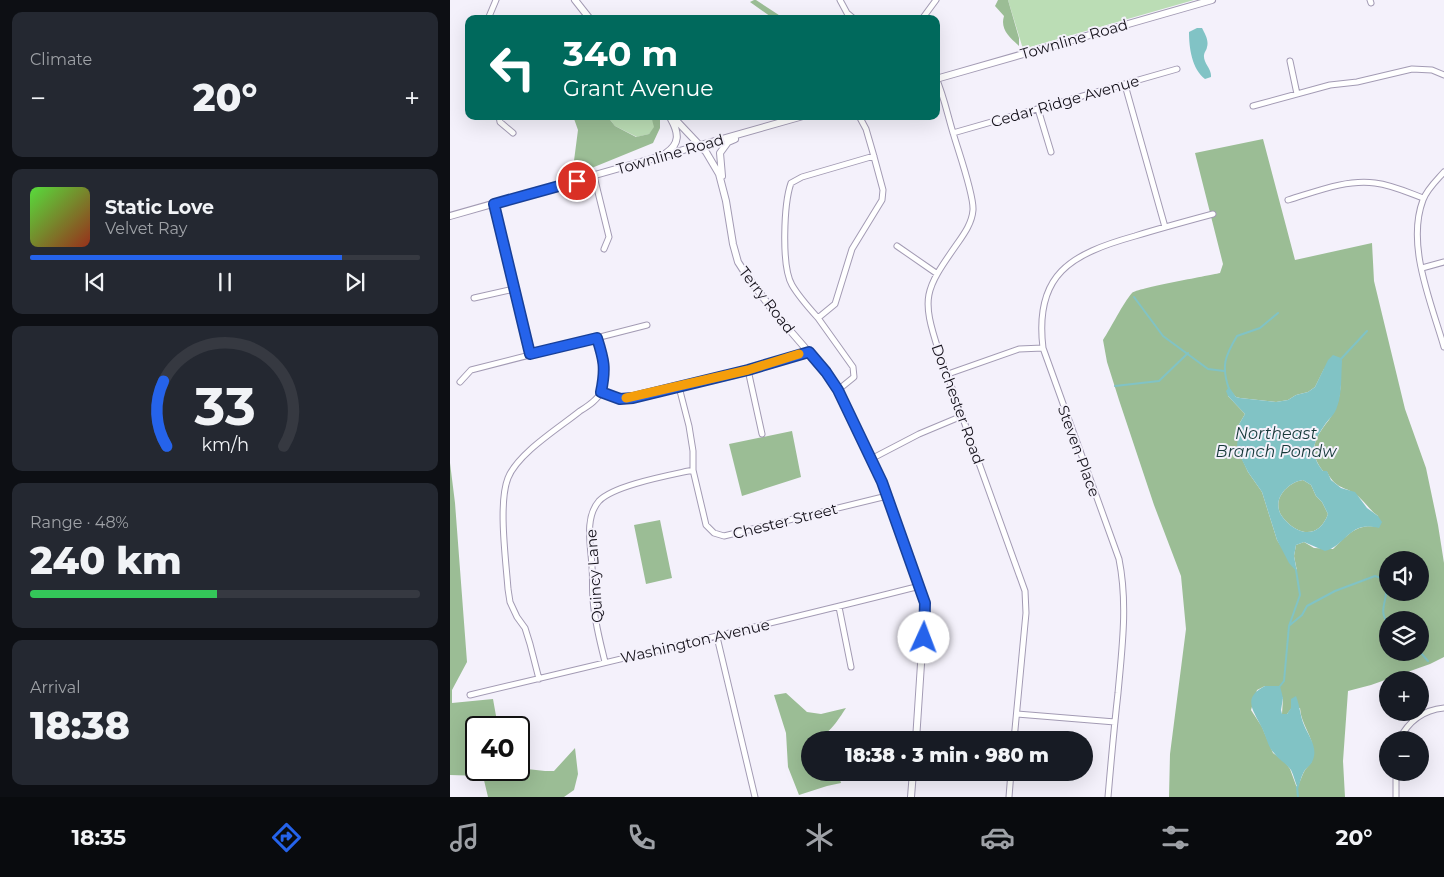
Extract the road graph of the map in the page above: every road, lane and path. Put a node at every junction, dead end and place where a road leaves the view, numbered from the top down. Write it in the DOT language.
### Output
graph roads {
  1 [pos="496,0"];
  2 [pos="575,0"];
  3 [pos="840,0"];
  4 [pos="936,0"];
  5 [pos="1212,0"];
  6 [pos="490,15"];
  7 [pos="587,15"];
  8 [pos="849,15"];
  9 [pos="925,15"];
  10 [pos="1290,62"];
  11 [pos="1177,69"];
  12 [pos="1444,75"];
  13 [pos="940,77"];
  14 [pos="1125,85"];
  15 [pos="940,91"];
  16 [pos="1297,94"];
  17 [pos="1253,106"];
  18 [pos="1038,109"];
  19 [pos="500,120"];
  20 [pos="673,120"];
  21 [pos="675,120"];
  22 [pos="788,120"];
  23 [pos="861,120"];
  24 [pos="760,128"];
  25 [pos="953,132"];
  26 [pos="513,133"];
  27 [pos="700,145"];
  28 [pos="1051,152"];
  29 [pos="874,156"];
  30 [pos="659,157"];
  31 [pos="1444,172"];
  32 [pos="594,176"];
  33 [pos="724,192"];
  34 [pos="1424,198"];
  35 [pos="1288,200"];
  36 [pos="494,204"];
  37 [pos="1212,214"];
  38 [pos="450,216"];
  39 [pos="1165,227"];
  40 [pos="897,246"];
  41 [pos="604,249"];
  42 [pos="1444,262"];
  43 [pos="1422,268"];
  44 [pos="936,273"];
  45 [pos="514,289"];
  46 [pos="474,298"];
  47 [pos="818,318"];
  48 [pos="647,325"];
  49 [pos="597,338"];
  50 [pos="1444,347"];
  51 [pos="1043,348"];
  52 [pos="809,352"];
  53 [pos="530,354"];
  54 [pos="748,370"];
  55 [pos="948,374"];
  56 [pos="460,382"];
  57 [pos="679,387"];
  58 [pos="838,390"];
  59 [pos="601,392"];
  60 [pos="962,416"];
  61 [pos="762,434"];
  62 [pos="871,459"];
  63 [pos="693,470"];
  64 [pos="888,496"];
  65 [pos="920,586"];
  66 [pos="839,607"];
  67 [pos="717,637"];
  68 [pos="605,662"];
  69 [pos="852,667"];
  70 [pos="539,679"];
  71 [pos="470,695"];
  72 [pos="1444,708"];
  73 [pos="1017,714"];
  74 [pos="1115,722"];
  75 [pos="917,731"];
  76 [pos="1015,731"];
  77 [pos="1404,731"];
  78 [pos="912,781"];
  79 [pos="1011,781"];
  80 [pos="1396,781"];
  81 [pos="754,797"];
  82 [pos="911,797"];
  83 [pos="1009,797"];
  84 [pos="1108,797"];
  85 [pos="1396,797"];
  1 -- 6 [label="street"];
  2 -- 7 [label="street"];
  3 -- 8 [label="street"];
  4 -- 9 [label="street"];
  5 -- 13 [label="street, Townline Road"];
  10 -- 16 [label="street"];
  11 -- 14 [label="street, Cedar Ridge Avenue"];
  12 -- 16 [label="street"];
  14 -- 18 [label="street, Cedar Ridge Avenue"];
  14 -- 39 [label="street"];
  15 -- 25 [label="street, Dorchester Road"];
  16 -- 17 [label="street"];
  18 -- 25 [label="street, Cedar Ridge Avenue"];
  18 -- 28 [label="street"];
  19 -- 26 [label="street"];
  20 -- 30 [label="street"];
  21 -- 27 [label="street, Terry Road"];
  22 -- 24 [label="street, Townline Road"];
  23 -- 29 [label="street"];
  24 -- 27 [label="street, Townline Road"];
  24 -- 33 [label="street"];
  25 -- 44 [label="street, Dorchester Road"];
  27 -- 30 [label="street, Townline Road"];
  27 -- 33 [label="street, Terry Road"];
  29 -- 47 [label="street"];
  29 -- 47 [label="street"];
  30 -- 32 [label="street, Townline Road"];
  31 -- 34 [label="street"];
  32 -- 36 [label="street, Townline Road"];
  32 -- 41 [label="street"];
  33 -- 52 [label="street, Terry Road"];
  34 -- 35 [label="street"];
  34 -- 43 [label="street"];
  36 -- 38 [label="street, Townline Road"];
  36 -- 45 [label="street"];
  37 -- 39 [label="street, Steven Place"];
  39 -- 51 [label="street, Steven Place"];
  40 -- 44 [label="street"];
  42 -- 43 [label="street"];
  43 -- 50 [label="street"];
  44 -- 55 [label="street, Dorchester Road"];
  45 -- 46 [label="street"];
  45 -- 53 [label="street"];
  47 -- 58 [label="street"];
  48 -- 49 [label="street"];
  49 -- 53 [label="street"];
  49 -- 59 [label="street"];
  51 -- 55 [label="street"];
  51 -- 74 [label="street, Steven Place"];
  52 -- 54 [label="street"];
  52 -- 58 [label="street, Terry Road"];
  53 -- 56 [label="street"];
  54 -- 57 [label="street"];
  54 -- 61 [label="street"];
  55 -- 60 [label="street, Dorchester Road"];
  57 -- 59 [label="street"];
  57 -- 63 [label="street, Chester Street"];
  58 -- 62 [label="street, Terry Road"];
  59 -- 70 [label="street"];
  60 -- 62 [label="street"];
  60 -- 73 [label="street, Dorchester Road"];
  62 -- 64 [label="street, Terry Road"];
  63 -- 64 [label="street, Chester Street"];
  63 -- 68 [label="street, Quincy Lane"];
  64 -- 65 [label="street, Terry Road"];
  65 -- 66 [label="street, Washington Avenue"];
  65 -- 75 [label="street, Terry Road"];
  66 -- 67 [label="street, Washington Avenue"];
  66 -- 69 [label="street"];
  67 -- 68 [label="street, Washington Avenue"];
  67 -- 81 [label="street"];
  68 -- 70 [label="street, Washington Avenue"];
  70 -- 71 [label="street, Washington Avenue"];
  72 -- 77 [label="street"];
  73 -- 74 [label="street"];
  73 -- 76 [label="street, Dorchester Road"];
  74 -- 84 [label="street, Steven Place"];
  78 -- 82 [label="street"];
  79 -- 83 [label="street"];
  80 -- 85 [label="street"];
}
